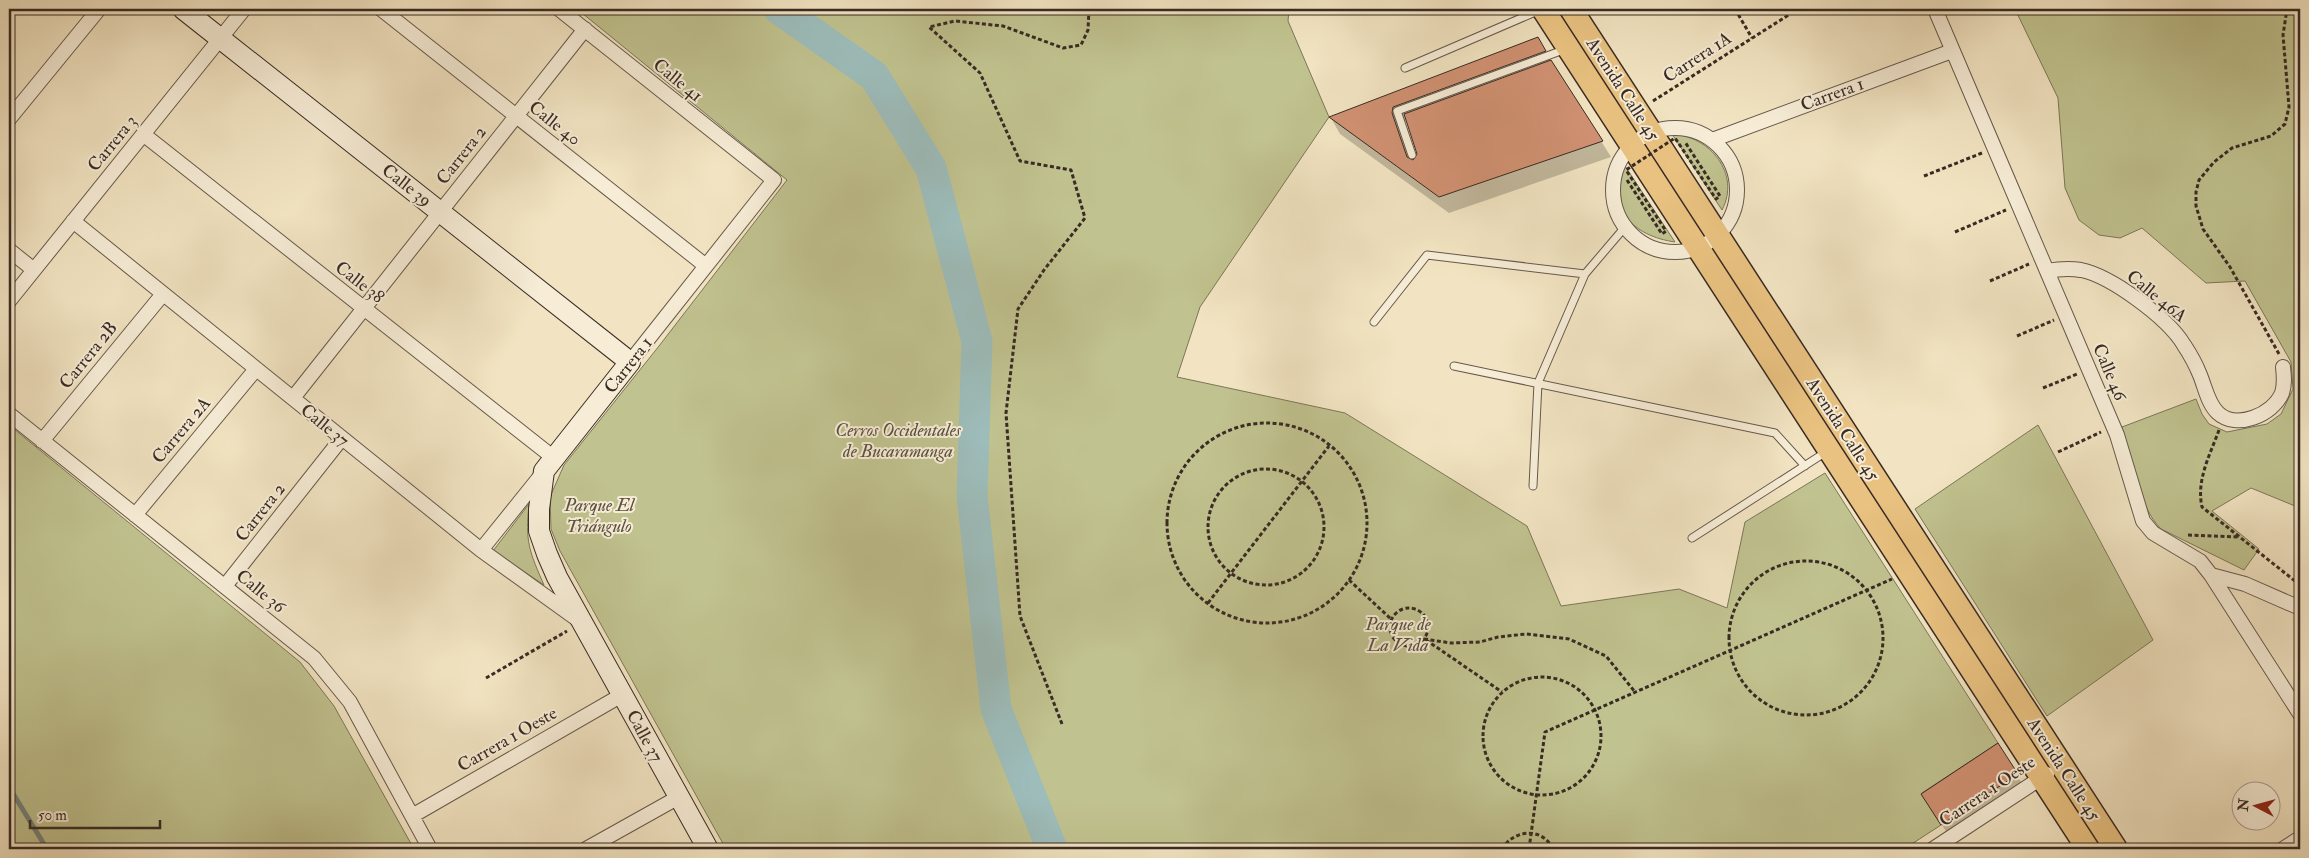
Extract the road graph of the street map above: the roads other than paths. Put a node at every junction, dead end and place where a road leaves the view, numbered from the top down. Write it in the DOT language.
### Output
graph roads {
  1 [pos="99,9"];
  2 [pos="183,9"];
  3 [pos="244,9"];
  4 [pos="381,9"];
  5 [pos="559,9"];
  6 [pos="1543,9"];
  7 [pos="1570,9"];
  8 [pos="1934,9"];
  9 [pos="585,29"];
  10 [pos="221,38"];
  11 [pos="1569,49"];
  12 [pos="1952,50"];
  13 [pos="1405,68"];
  14 [pos="516,116"];
  15 [pos="9,119"];
  16 [pos="1651,133"];
  17 [pos="144,134"];
  18 [pos="1712,140"];
  19 [pos="1632,145"];
  20 [pos="1412,155"];
  21 [pos="774,180"];
  22 [pos="440,212"];
  23 [pos="73,221"];
  24 [pos="1625,227"];
  25 [pos="1717,235"];
  26 [pos="1698,247"];
  27 [pos="9,250"];
  28 [pos="2044,265"];
  29 [pos="706,266"];
  30 [pos="34,270"];
  31 [pos="1586,274"];
  32 [pos="163,294"];
  33 [pos="9,301"];
  34 [pos="364,308"];
  35 [pos="1374,322"];
  36 [pos="630,362"];
  37 [pos="1454,366"];
  38 [pos="2283,367"];
  39 [pos="256,369"];
  40 [pos="1538,383"];
  41 [pos="292,398"];
  42 [pos="9,414"];
  43 [pos="342,438"];
  44 [pos="42,441"];
  45 [pos="1830,450"];
  46 [pos="549,464"];
  47 [pos="1805,466"];
  48 [pos="1533,486"];
  49 [pos="136,515"];
  50 [pos="1692,538"];
  51 [pos="481,550"];
  52 [pos="2211,575"];
  53 [pos="225,586"];
  54 [pos="2300,608"];
  55 [pos="582,622"];
  56 [pos="622,694"];
  57 [pos="2300,714"];
  58 [pos="2061,764"];
  59 [pos="2042,777"];
  60 [pos="679,797"];
  61 [pos="412,816"];
  62 [pos="2300,838"];
  63 [pos="430,849"];
  64 [pos="586,849"];
  65 [pos="708,849"];
  66 [pos="1933,849"];
  67 [pos="2088,849"];
  68 [pos="2116,849"];
  69 [pos="2283,849"];
  1 -- 15 [label="street"];
  2 -- 10 [label="street, Calle 39"];
  3 -- 10 [label="street, Carrera 3"];
  4 -- 14 [label="street, Calle 40"];
  5 -- 9 [label="street, Calle 41"];
  6 -- 11 [label="main road, Avenida Calle 45"];
  6 -- 13 [label="lane"];
  7 -- 16 [label="main road, Avenida Calle 45"];
  8 -- 12 [label="street, Calle 46"];
  9 -- 14 [label="street, Carrera 2"];
  9 -- 21 [label="street, Calle 41"];
  10 -- 17 [label="street, Carrera 3"];
  10 -- 22 [label="street, Calle 39"];
  11 -- 19 [label="main road, Avenida Calle 45"];
  11 -- 20 [label="lane"];
  12 -- 18 [label="street, Carrera 1"];
  12 -- 28 [label="street, Calle 46"];
  14 -- 22 [label="street, Carrera 2"];
  14 -- 29 [label="street, Calle 40"];
  16 -- 18 [label="street"];
  16 -- 19 [label="street"];
  16 -- 25 [label="main road, Avenida Calle 45"];
  17 -- 23 [label="street, Carrera 3"];
  17 -- 34 [label="street, Calle 38"];
  18 -- 25 [label="street"];
  19 -- 24 [label="street"];
  19 -- 26 [label="main road, Avenida Calle 45"];
  21 -- 29 [label="street, Carrera 1"];
  22 -- 34 [label="street, Carrera 2"];
  22 -- 36 [label="street, Calle 39"];
  23 -- 30 [label="street, Carrera 3"];
  23 -- 32 [label="street, Calle 37"];
  24 -- 26 [label="street"];
  24 -- 31 [label="lane"];
  25 -- 26 [label="street"];
  25 -- 58 [label="main road, Avenida Calle 45"];
  26 -- 45 [label="main road, Avenida Calle 45"];
  27 -- 30 [label="street"];
  28 -- 38 [label="street, Calle 46A"];
  28 -- 52 [label="street, Calle 46"];
  29 -- 36 [label="street, Carrera 1"];
  30 -- 33 [label="street, Carrera 3"];
  31 -- 35 [label="lane"];
  31 -- 40 [label="lane"];
  32 -- 39 [label="street, Calle 37"];
  32 -- 44 [label="street, Carrera 2B"];
  34 -- 41 [label="street, Carrera 2"];
  34 -- 46 [label="street, Calle 38"];
  36 -- 46 [label="street, Carrera 1"];
  37 -- 40 [label="lane"];
  39 -- 41 [label="street, Calle 37"];
  39 -- 49 [label="street, Carrera 2A"];
  40 -- 47 [label="lane"];
  40 -- 48 [label="lane"];
  41 -- 43 [label="street, Calle 37"];
  42 -- 44 [label="street, Calle 36"];
  43 -- 51 [label="street, Calle 37"];
  43 -- 53 [label="street, Carrera 2"];
  44 -- 49 [label="street, Calle 36"];
  45 -- 47 [label="lane"];
  45 -- 59 [label="main road, Avenida Calle 45"];
  46 -- 51 [label="street, Carrera 1"];
  46 -- 55 [label="street, Calle 37"];
  47 -- 50 [label="lane"];
  49 -- 53 [label="street, Calle 36"];
  51 -- 55 [label="street, Calle 37"];
  52 -- 54 [label="street"];
  52 -- 57 [label="street, Calle 46"];
  53 -- 61 [label="street, Calle 36"];
  55 -- 56 [label="street, Calle 37"];
  56 -- 60 [label="street, Calle 37"];
  56 -- 61 [label="street, Carrera 1 Oeste"];
  58 -- 59 [label="street, Carrera 1 Oeste"];
  58 -- 68 [label="main road, Avenida Calle 45"];
  59 -- 66 [label="street, Carrera 1 Oeste"];
  59 -- 67 [label="main road, Avenida Calle 45"];
  60 -- 64 [label="street"];
  60 -- 65 [label="street, Calle 37"];
  61 -- 63 [label="street, Calle 36"];
  62 -- 69 [label="street"];
}
